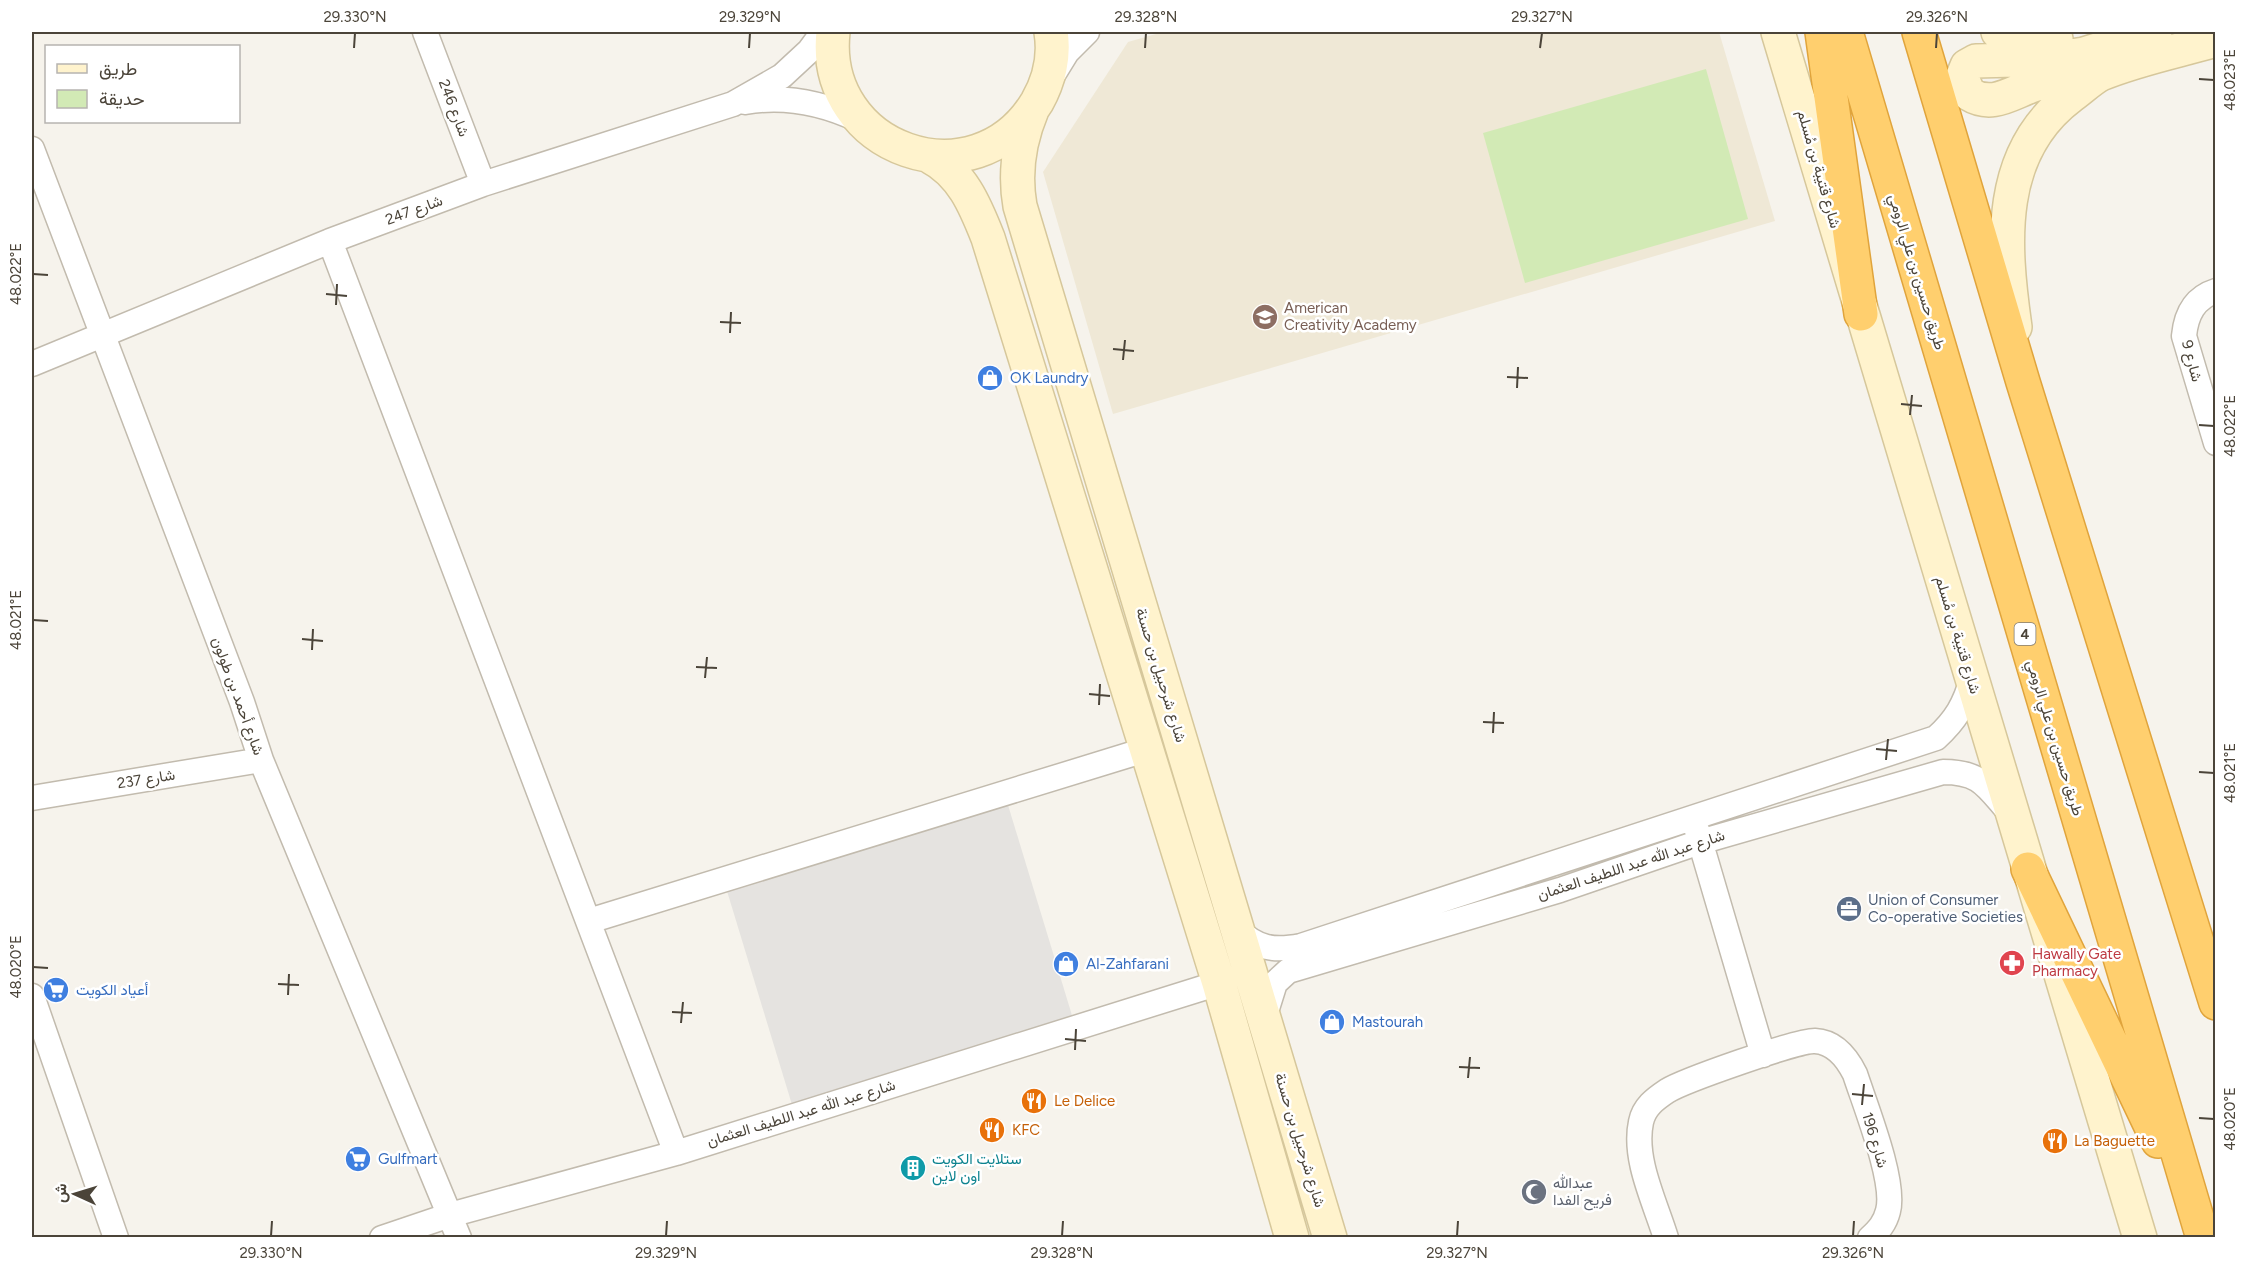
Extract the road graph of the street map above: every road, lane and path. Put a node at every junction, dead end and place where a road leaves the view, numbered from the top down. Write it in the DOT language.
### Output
graph roads {
  1 [pos="425,32"];
  2 [pos="823,32"];
  3 [pos="832,32"];
  4 [pos="1051,32"];
  5 [pos="1087,32"];
  6 [pos="1778,32"];
  7 [pos="1822,32"];
  8 [pos="1846,32"];
  9 [pos="1919,32"];
  10 [pos="1998,32"];
  11 [pos="2087,32"];
  12 [pos="2155,32"];
  13 [pos="2216,40"];
  14 [pos="2100,75"];
  15 [pos="1037,101"];
  16 [pos="733,104"];
  17 [pos="860,120"];
  18 [pos="32,149"];
  19 [pos="929,156"];
  20 [pos="483,184"];
  21 [pos="330,241"];
  22 [pos="2216,291"];
  23 [pos="1861,314"];
  24 [pos="102,336"];
  25 [pos="32,364"];
  26 [pos="2023,382"];
  27 [pos="2216,443"];
  28 [pos="1972,679"];
  29 [pos="1145,750"];
  30 [pos="261,760"];
  31 [pos="32,798"];
  32 [pos="2013,817"];
  33 [pos="1693,818"];
  34 [pos="1700,842"];
  35 [pos="2028,869"];
  36 [pos="589,921"];
  37 [pos="1237,929"];
  38 [pos="1219,983"];
  39 [pos="32,996"];
  40 [pos="2216,1003"];
  41 [pos="1264,1018"];
  42 [pos="1763,1055"];
  43 [pos="676,1153"];
  44 [pos="454,1226"];
  45 [pos="2203,1236"];
  46 [pos="116,1238"];
  47 [pos="382,1238"];
  48 [pos="1292,1238"];
  49 [pos="1330,1238"];
  50 [pos="1666,1238"];
  51 [pos="1870,1238"];
  52 [pos="2140,1238"];
  1 -- 20 [label="street, شارع 246"];
  2 -- 16 [label="street, شارع 247"];
  3 -- 17 [label="street"];
  4 -- 15 [label="street, شارع شرحبيل بن حسنة"];
  5 -- 15 [label="street"];
  6 -- 23 [label="street, شارع قتيبة بن مُسلم"];
  7 -- 23 [label="highway"];
  8 -- 45 [label="highway, طريق حسين بن علي الرومي / 4"];
  9 -- 26 [label="highway"];
  10 -- 11 [label="street"];
  12 -- 14 [label="street"];
  13 -- 14 [label="street"];
  14 -- 26 [label="street"];
  15 -- 19 [label="street"];
  15 -- 37 [label="street, شارع شرحبيل بن حسنة"];
  16 -- 17 [label="street, شارع 247"];
  16 -- 20 [label="street, شارع 247"];
  17 -- 19 [label="street"];
  18 -- 24 [label="street, شارع أحمد بن طولون"];
  19 -- 29 [label="street"];
  20 -- 21 [label="street, شارع 247"];
  21 -- 24 [label="street, شارع 247"];
  21 -- 36 [label="street"];
  22 -- 27 [label="street, شارع 9"];
  23 -- 28 [label="street, شارع قتيبة بن مُسلم"];
  24 -- 25 [label="street, شارع 247"];
  24 -- 30 [label="street, شارع أحمد بن طولون"];
  26 -- 40 [label="highway"];
  28 -- 32 [label="street, شارع قتيبة بن مُسلم"];
  28 -- 33 [label="street, شارع عبد الله عبد اللطيف العثمان"];
  29 -- 36 [label="street"];
  29 -- 38 [label="street"];
  30 -- 31 [label="street, شارع 237"];
  30 -- 44 [label="street, شارع أحمد بن طولون"];
  32 -- 34 [label="street, شارع عبد الله عبد اللطيف العثمان"];
  32 -- 35 [label="street, شارع قتيبة بن مُسلم"];
  33 -- 34 [label="street"];
  33 -- 37 [label="street, شارع عبد الله عبد اللطيف العثمان"];
  34 -- 41 [label="street, شارع عبد الله عبد اللطيف العثمان"];
  34 -- 42 [label="street"];
  35 -- 45 [label="highway"];
  35 -- 52 [label="street, شارع قتيبة بن مُسلم"];
  36 -- 43 [label="street"];
  37 -- 41 [label="street, شارع شرحبيل بن حسنة"];
  38 -- 43 [label="street, شارع عبد الله عبد اللطيف العثمان"];
  38 -- 48 [label="street"];
  39 -- 46 [label="street"];
  41 -- 49 [label="street, شارع شرحبيل بن حسنة"];
  42 -- 50 [label="street, شارع 196"];
  42 -- 51 [label="street, شارع 196"];
  43 -- 44 [label="street, شارع عبد الله عبد اللطيف العثمان"];
  44 -- 47 [label="street, شارع عبد الله عبد اللطيف العثمان"];
}
